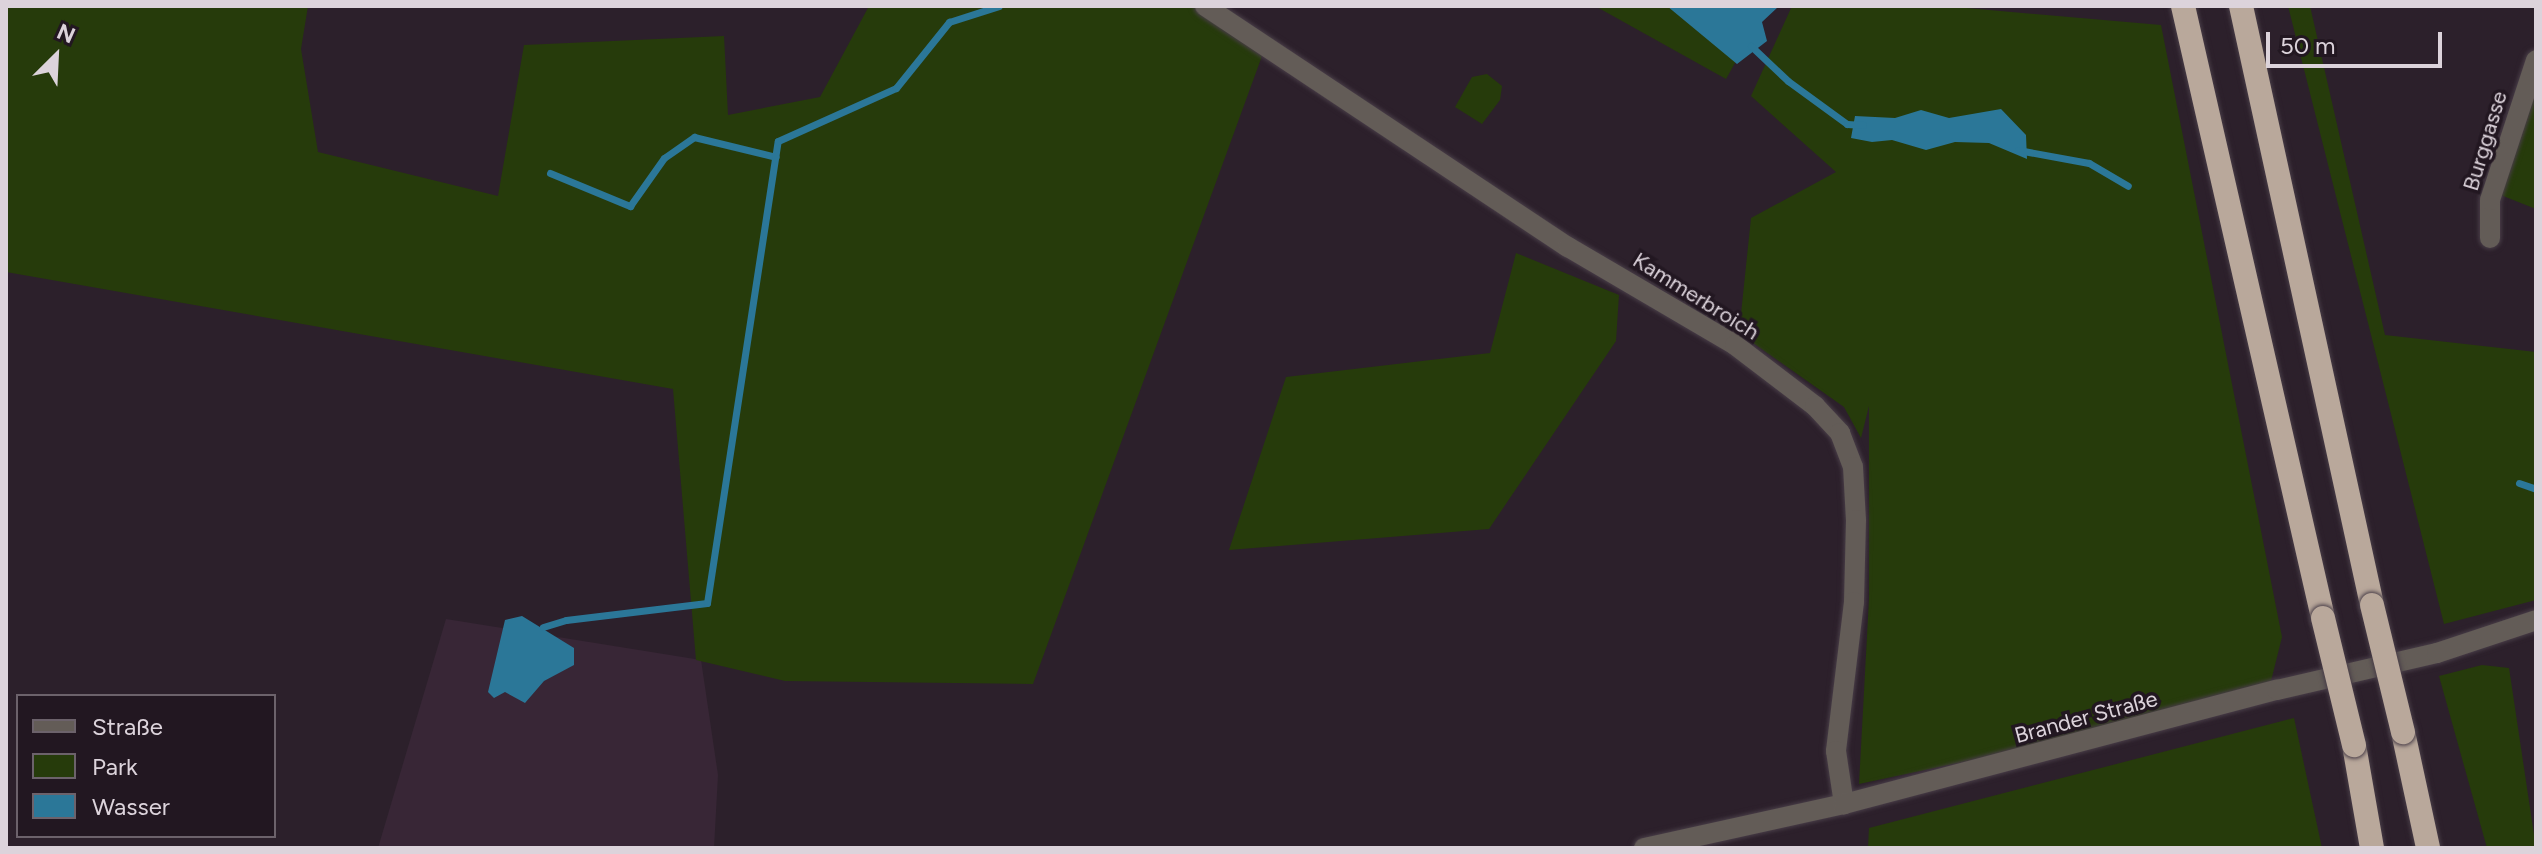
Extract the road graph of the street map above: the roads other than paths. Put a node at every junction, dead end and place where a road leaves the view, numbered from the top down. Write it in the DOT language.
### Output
graph roads {
  1 [pos="1205,6"];
  2 [pos="2183,6"];
  3 [pos="2241,6"];
  4 [pos="2536,60"];
  5 [pos="2490,238"];
  6 [pos="2536,620"];
  7 [pos="1844,804"];
  8 [pos="1644,848"];
  9 [pos="2372,848"];
  10 [pos="2428,848"];
  1 -- 7 [label="street, Kammerbroich"];
  2 -- 9 [label="highway, bridge"];
  3 -- 10 [label="highway, bridge"];
  4 -- 5 [label="street, Burggasse"];
  6 -- 7 [label="street, Brander Straße"];
  7 -- 8 [label="street, Brander Straße"];
}
